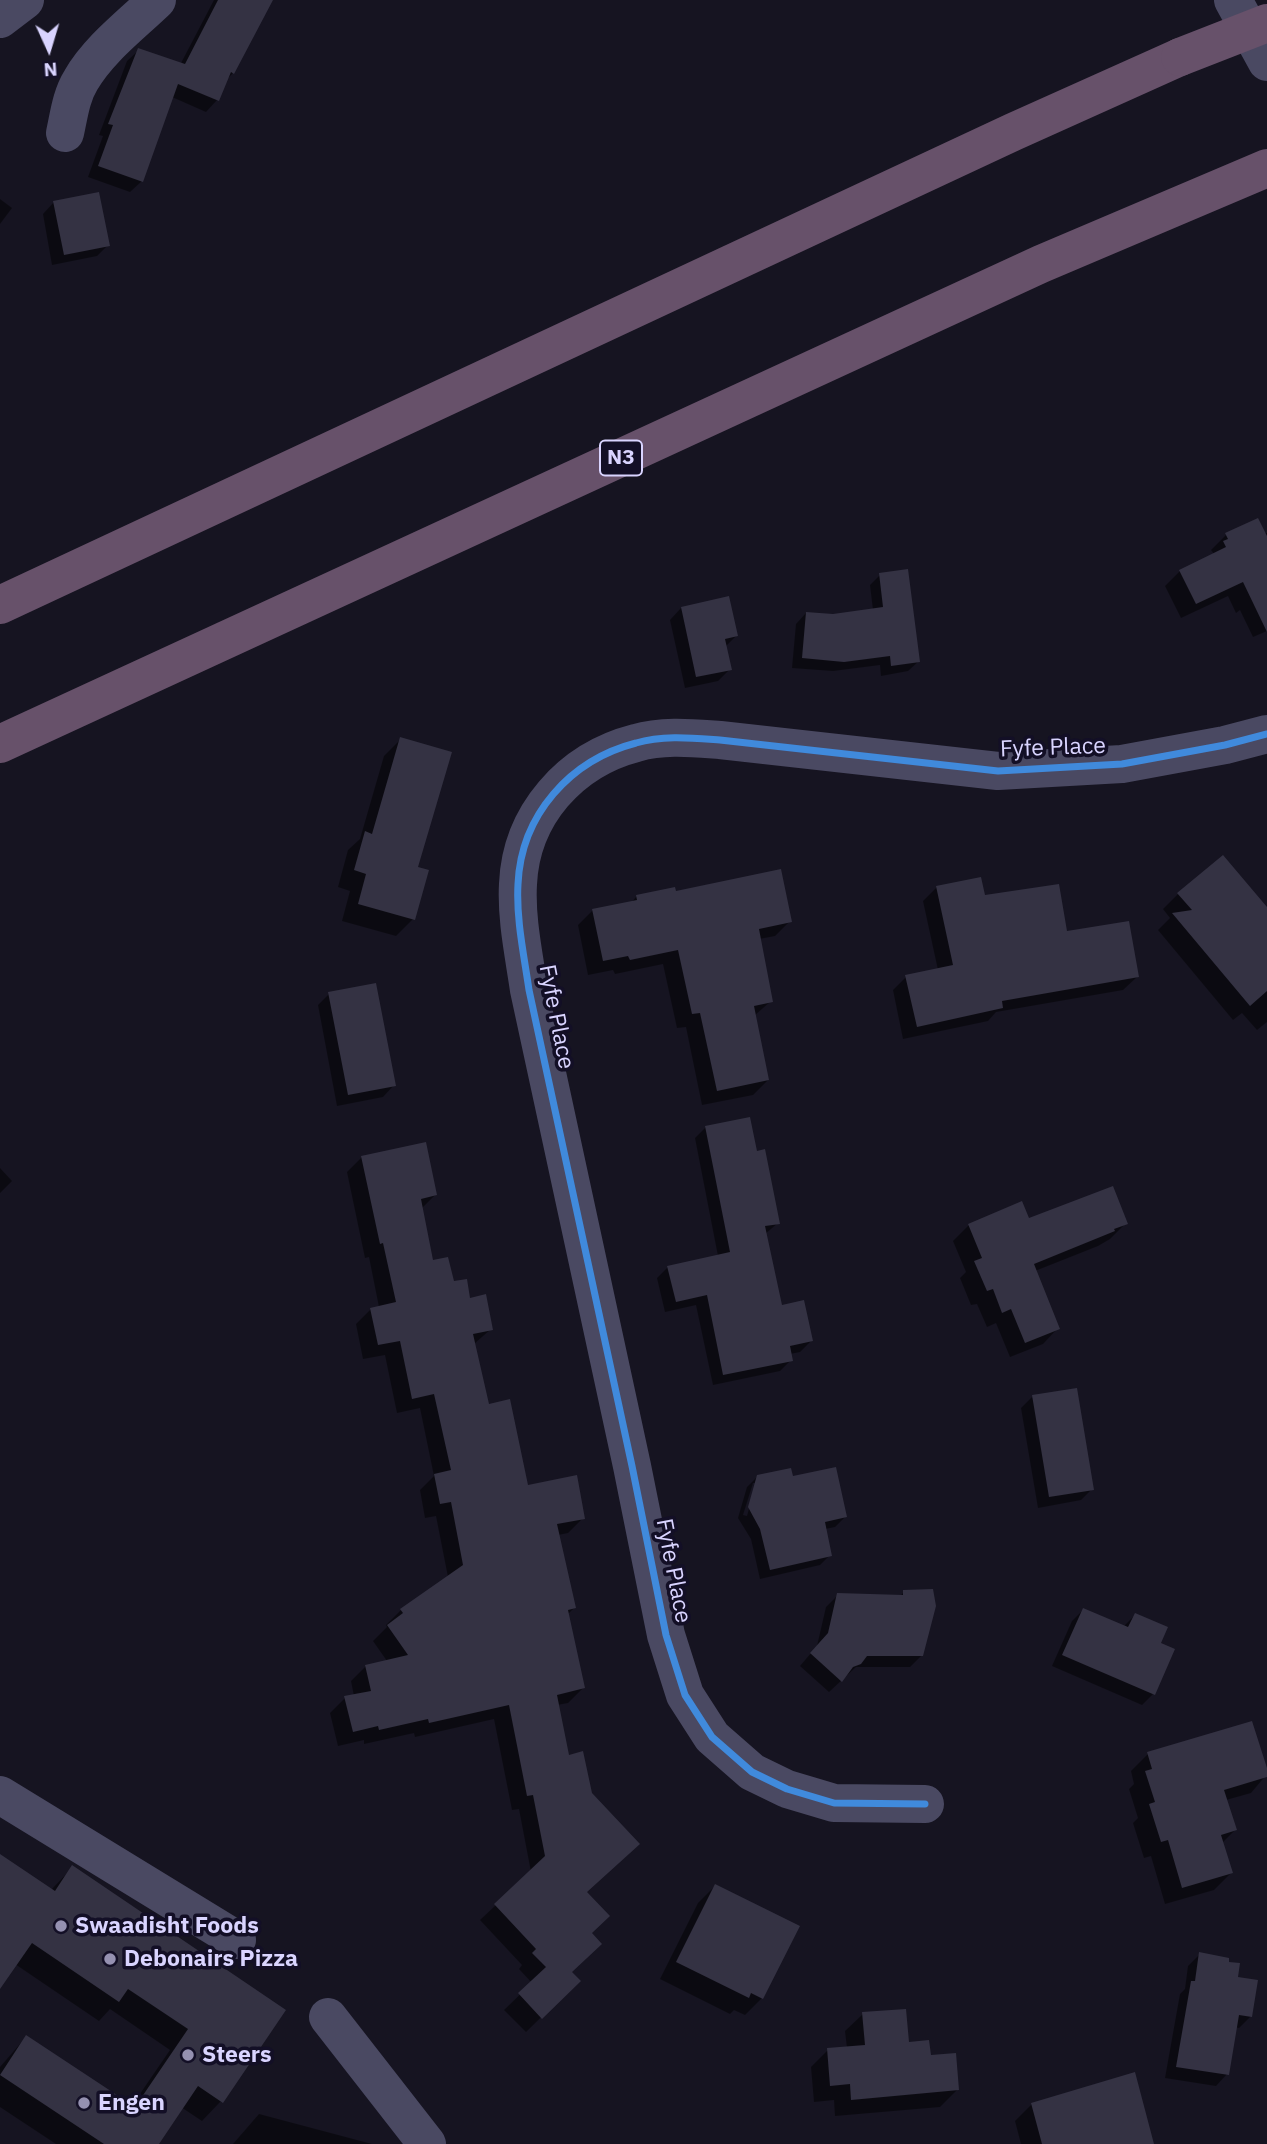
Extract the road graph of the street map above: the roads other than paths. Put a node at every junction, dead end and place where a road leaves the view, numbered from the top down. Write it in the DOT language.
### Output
graph roads {
  1 [pos="157,0"];
  2 [pos="1233,0"];
  3 [pos="1267,23"];
  4 [pos="1267,62"];
  5 [pos="65,133"];
  6 [pos="1256,172"];
  7 [pos="0,606"];
  8 [pos="1267,734"];
  9 [pos="0,744"];
  10 [pos="0,1795"];
  11 [pos="925,1804"];
  12 [pos="237,1940"];
  13 [pos="328,2017"];
  14 [pos="427,2144"];
  1 -- 5 [label="street"];
  2 -- 4 [label="street"];
  3 -- 7 [label="highway, bridge"];
  6 -- 9 [label="highway, N3"];
  8 -- 11 [label="street, Fyfe Place"];
  10 -- 12 [label="street"];
  13 -- 14 [label="street"];
}
